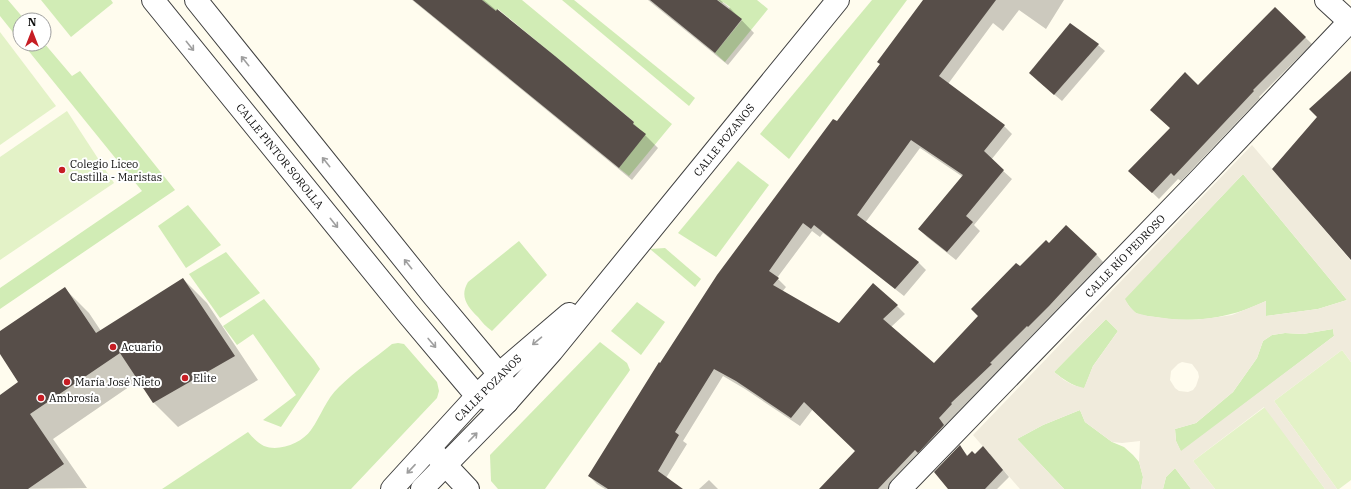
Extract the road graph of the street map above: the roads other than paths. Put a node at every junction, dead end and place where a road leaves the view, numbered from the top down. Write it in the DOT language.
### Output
graph roads {
  1 [pos="153,0"];
  2 [pos="196,0"];
  3 [pos="838,0"];
  4 [pos="1326,0"];
  5 [pos="1350,22"];
  6 [pos="610,280"];
  7 [pos="432,294"];
  8 [pos="407,313"];
  9 [pos="499,374"];
  10 [pos="477,396"];
  11 [pos="507,402"];
  12 [pos="429,449"];
  13 [pos="446,465"];
  14 [pos="392,489"];
  15 [pos="422,489"];
  16 [pos="468,489"];
  17 [pos="900,489"];
  1 -- 8 [label="street, CALLE PINTOR SOROLLA, one-way"];
  7 -- 2 [label="street, one-way"];
  3 -- 6 [label="street, CALLE POZANOS"];
  4 -- 5 [label="street"];
  5 -- 17 [label="street, CALLE RÍO PEDROSO"];
  6 -- 9 [label="street, CALLE POZANOS, one-way"];
  6 -- 11 [label="street, CALLE POZANOS"];
  7 -- 8 [label="street"];
  7 -- 9 [label="street"];
  8 -- 10 [label="street, CALLE PINTOR SOROLLA, one-way"];
  9 -- 10 [label="street, CALLE POZANOS"];
  9 -- 11 [label="street"];
  10 -- 11 [label="street"];
  10 -- 12 [label="street, CALLE POZANOS"];
  13 -- 11 [label="street, CALLE POZANOS, one-way"];
  12 -- 13 [label="street"];
  12 -- 14 [label="street, CALLE POZANOS, one-way"];
  13 -- 15 [label="street, CALLE POZANOS"];
  13 -- 16 [label="street"];
}
